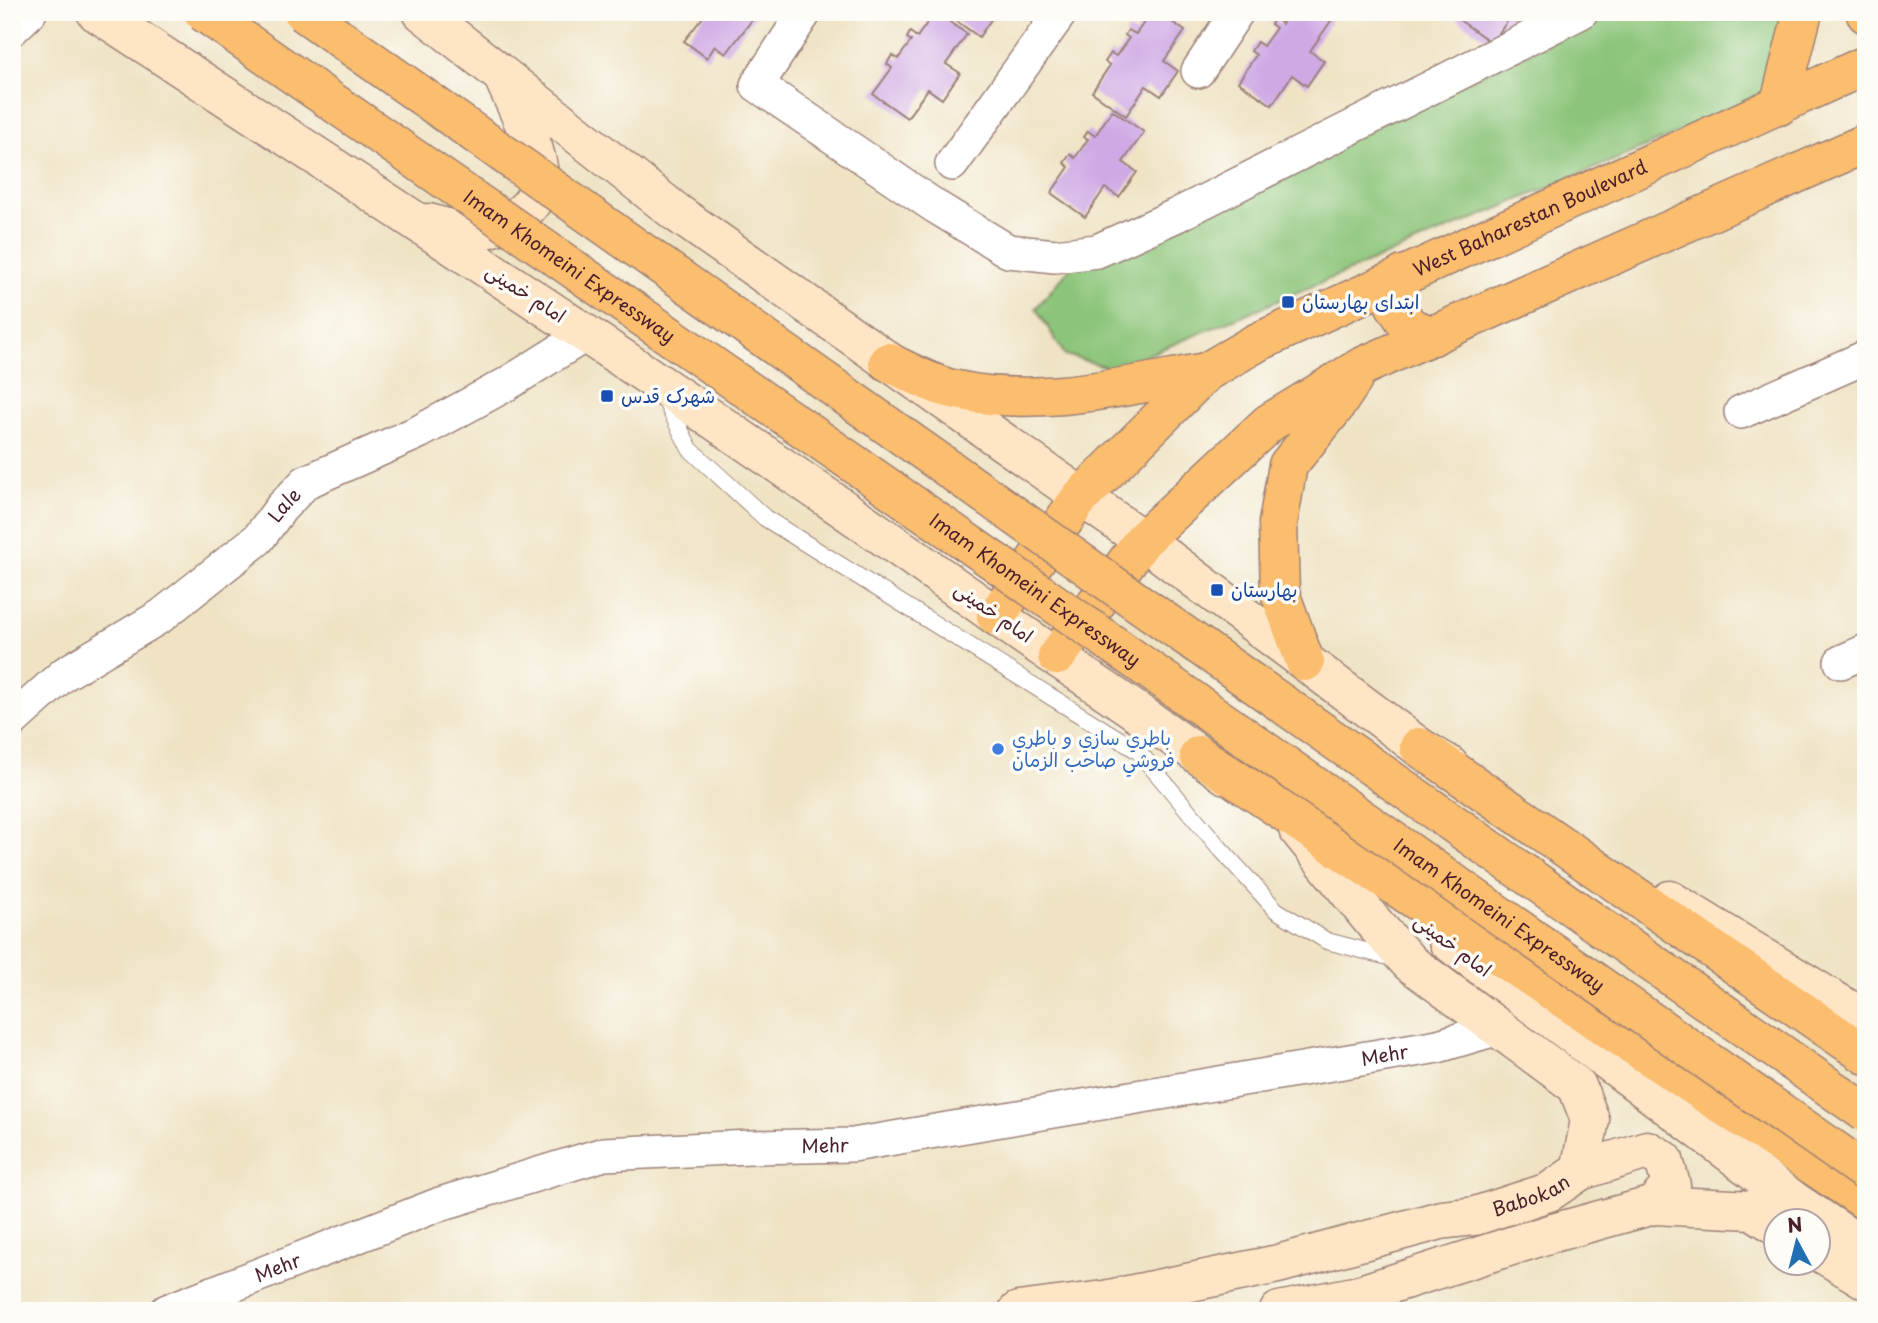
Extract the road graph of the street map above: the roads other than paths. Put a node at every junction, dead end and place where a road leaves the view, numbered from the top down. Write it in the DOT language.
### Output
graph roads {
  1 [pos="30,12"];
  2 [pos="96,12"];
  3 [pos="203,12"];
  4 [pos="303,12"];
  5 [pos="805,12"];
  6 [pos="1061,12"];
  7 [pos="1237,12"];
  8 [pos="1581,12"];
  9 [pos="1803,12"];
  10 [pos="428,15"];
  11 [pos="12,29"];
  12 [pos="1866,65"];
  13 [pos="1198,71"];
  14 [pos="503,77"];
  15 [pos="1779,106"];
  16 [pos="1866,142"];
  17 [pos="952,164"];
  18 [pos="416,221"];
  19 [pos="1403,275"];
  20 [pos="588,334"];
  21 [pos="1433,336"];
  22 [pos="1866,357"];
  23 [pos="887,362"];
  24 [pos="1361,367"];
  25 [pos="1206,372"];
  26 [pos="653,378"];
  27 [pos="1741,412"];
  28 [pos="1080,498"];
  29 [pos="1143,540"];
  30 [pos="996,615"];
  31 [pos="1056,656"];
  32 [pos="1305,662"];
  33 [pos="12,721"];
  34 [pos="1419,747"];
  35 [pos="1199,755"];
  36 [pos="1298,829"];
  37 [pos="1410,963"];
  38 [pos="1866,1020"];
  39 [pos="1499,1028"];
  40 [pos="1866,1055"];
  41 [pos="1866,1113"];
  42 [pos="1580,1171"];
  43 [pos="1866,1172"];
  44 [pos="1866,1201"];
  45 [pos="1654,1205"];
  46 [pos="1762,1217"];
  47 [pos="1866,1250"];
  48 [pos="1832,1259"];
  49 [pos="1866,1280"];
  50 [pos="232,1299"];
  51 [pos="167,1311"];
  52 [pos="1018,1311"];
  53 [pos="1279,1311"];
  1 -- 11 [label="street"];
  2 -- 18 [label="main road, امام خمینی"];
  3 -- 43 [label="main road, Imam Khomeini Expressway, bridge"];
  4 -- 41 [label="main road, bridge"];
  5 -- 8 [label="street"];
  6 -- 17 [label="street"];
  7 -- 13 [label="street"];
  9 -- 15 [label="main road"];
  10 -- 14 [label="main road"];
  12 -- 15 [label="main road, West Baharestan Boulevard"];
  14 -- 18 [label="main road"];
  14 -- 23 [label="main road"];
  15 -- 19 [label="main road, West Baharestan Boulevard"];
  16 -- 21 [label="main road"];
  18 -- 20 [label="main road, امام خمینی"];
  19 -- 21 [label="main road"];
  19 -- 25 [label="main road, West Baharestan Boulevard"];
  20 -- 26 [label="main road, امام خمینی"];
  20 -- 33 [label="street, Lale"];
  21 -- 24 [label="main road"];
  22 -- 27 [label="street"];
  23 -- 25 [label="main road"];
  23 -- 28 [label="main road"];
  24 -- 29 [label="main road"];
  24 -- 32 [label="main road"];
  25 -- 28 [label="main road, West Baharestan Boulevard"];
  26 -- 30 [label="main road, امام خمینی"];
  26 -- 37 [label="lane"];
  28 -- 29 [label="main road"];
  28 -- 30 [label="main road, West Baharestan Boulevard"];
  29 -- 31 [label="main road"];
  29 -- 32 [label="main road"];
  30 -- 31 [label="main road, امام خمینی"];
  31 -- 35 [label="main road, امام خمینی"];
  32 -- 34 [label="main road"];
  34 -- 38 [label="main road"];
  34 -- 40 [label="main road"];
  35 -- 36 [label="main road, امام خمینی"];
  35 -- 44 [label="main road"];
  36 -- 37 [label="main road, Babokan"];
  36 -- 47 [label="main road, امام خمینی"];
  37 -- 39 [label="main road, Babokan"];
  39 -- 42 [label="main road, Babokan"];
  39 -- 50 [label="street, Mehr"];
  42 -- 45 [label="main road"];
  42 -- 52 [label="main road, Babokan"];
  45 -- 46 [label="main road"];
  45 -- 53 [label="main road"];
  48 -- 49 [label="main road"];
  50 -- 51 [label="street, Mehr"];
}
